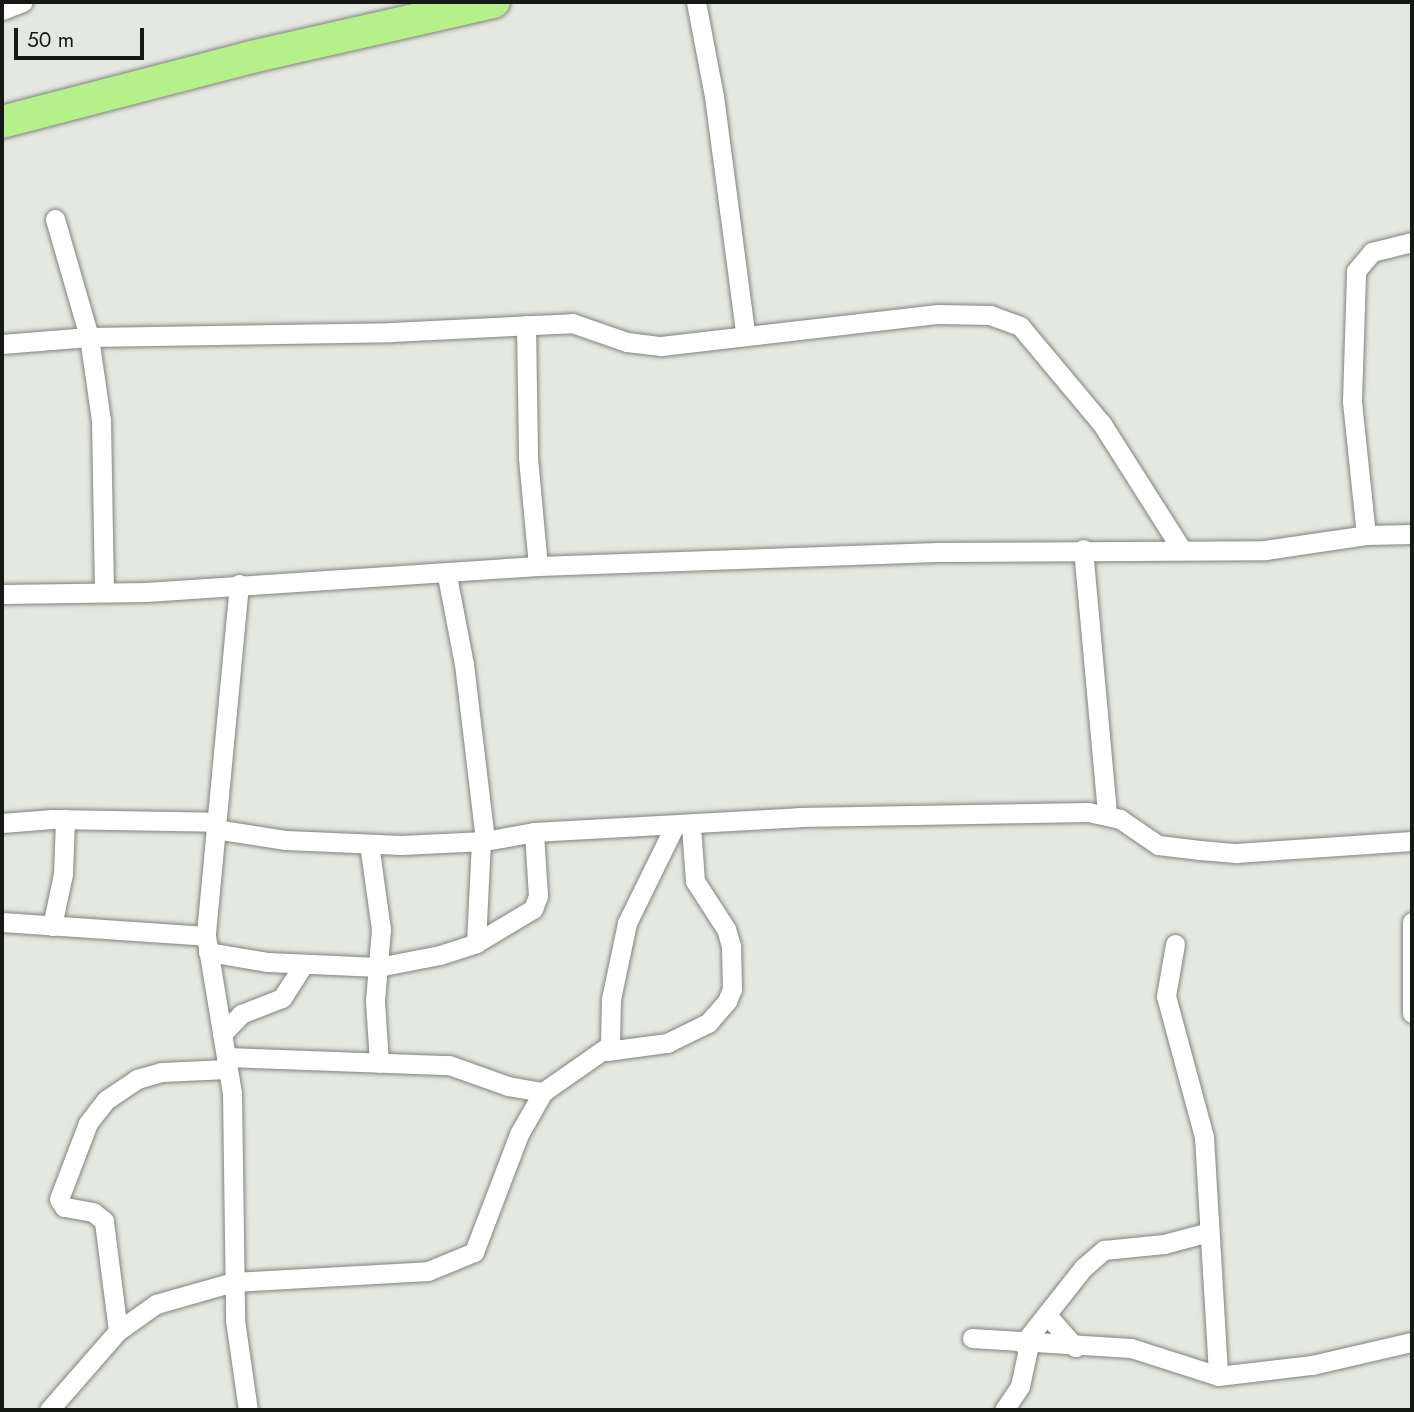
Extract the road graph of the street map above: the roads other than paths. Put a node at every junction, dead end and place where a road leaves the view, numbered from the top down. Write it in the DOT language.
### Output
graph roads {
  1 [pos="23,2"];
  2 [pos="494,2"];
  3 [pos="696,2"];
  4 [pos="2,10"];
  5 [pos="2,122"];
  6 [pos="55,219"];
  7 [pos="1412,242"];
  8 [pos="526,325"];
  9 [pos="746,332"];
  10 [pos="89,337"];
  11 [pos="2,344"];
  12 [pos="1412,534"];
  13 [pos="1366,535"];
  14 [pos="1083,549"];
  15 [pos="1182,550"];
  16 [pos="538,566"];
  17 [pos="447,576"];
  18 [pos="239,584"];
  19 [pos="104,592"];
  20 [pos="2,594"];
  21 [pos="1107,815"];
  22 [pos="65,819"];
  23 [pos="2,823"];
  24 [pos="216,825"];
  25 [pos="682,827"];
  26 [pos="534,832"];
  27 [pos="483,841"];
  28 [pos="1412,841"];
  29 [pos="369,844"];
  30 [pos="2,922"];
  31 [pos="1412,922"];
  32 [pos="52,926"];
  33 [pos="476,943"];
  34 [pos="207,944"];
  35 [pos="1175,944"];
  36 [pos="304,964"];
  37 [pos="378,967"];
  38 [pos="1412,1013"];
  39 [pos="222,1034"];
  40 [pos="607,1051"];
  41 [pos="227,1063"];
  42 [pos="379,1063"];
  43 [pos="543,1092"];
  44 [pos="1209,1232"];
  45 [pos="233,1282"];
  46 [pos="1047,1315"];
  47 [pos="118,1331"];
  48 [pos="972,1338"];
  49 [pos="1412,1342"];
  50 [pos="1026,1344"];
  51 [pos="1074,1347"];
  52 [pos="1217,1376"];
  53 [pos="49,1410"];
  54 [pos="248,1410"];
  55 [pos="1004,1410"];
  1 -- 4 [label="street"];
  2 -- 5 [label="highway"];
  3 -- 9 [label="street"];
  6 -- 10 [label="street"];
  7 -- 13 [label="street"];
  8 -- 9 [label="street"];
  8 -- 10 [label="street"];
  8 -- 16 [label="street"];
  9 -- 15 [label="street"];
  10 -- 11 [label="street"];
  10 -- 19 [label="street"];
  12 -- 13 [label="street"];
  13 -- 15 [label="street"];
  14 -- 15 [label="street"];
  14 -- 16 [label="street"];
  14 -- 21 [label="street"];
  16 -- 17 [label="street"];
  17 -- 18 [label="street"];
  17 -- 27 [label="street"];
  18 -- 19 [label="street"];
  18 -- 24 [label="street"];
  19 -- 20 [label="street"];
  21 -- 25 [label="street"];
  21 -- 28 [label="street"];
  22 -- 23 [label="street"];
  22 -- 24 [label="street"];
  22 -- 32 [label="street"];
  24 -- 29 [label="street"];
  24 -- 34 [label="street"];
  25 -- 26 [label="street"];
  25 -- 40 [label="street"];
  25 -- 40 [label="street"];
  26 -- 27 [label="street"];
  26 -- 33 [label="street"];
  27 -- 29 [label="street"];
  27 -- 33 [label="street"];
  29 -- 37 [label="street"];
  30 -- 32 [label="street"];
  31 -- 38 [label="street"];
  32 -- 34 [label="street"];
  33 -- 37 [label="street"];
  34 -- 36 [label="street"];
  34 -- 39 [label="street"];
  35 -- 44 [label="street"];
  36 -- 37 [label="street"];
  36 -- 39 [label="street"];
  37 -- 42 [label="street"];
  39 -- 41 [label="street"];
  40 -- 43 [label="street"];
  41 -- 42 [label="street"];
  41 -- 45 [label="street"];
  41 -- 47 [label="street"];
  42 -- 43 [label="street"];
  43 -- 45 [label="street"];
  44 -- 46 [label="street"];
  44 -- 52 [label="street"];
  45 -- 47 [label="street"];
  45 -- 54 [label="street"];
  46 -- 50 [label="street"];
  46 -- 51 [label="street"];
  47 -- 53 [label="street"];
  48 -- 50 [label="street"];
  49 -- 52 [label="street"];
  50 -- 51 [label="street"];
  50 -- 55 [label="street"];
  51 -- 52 [label="street"];
}
